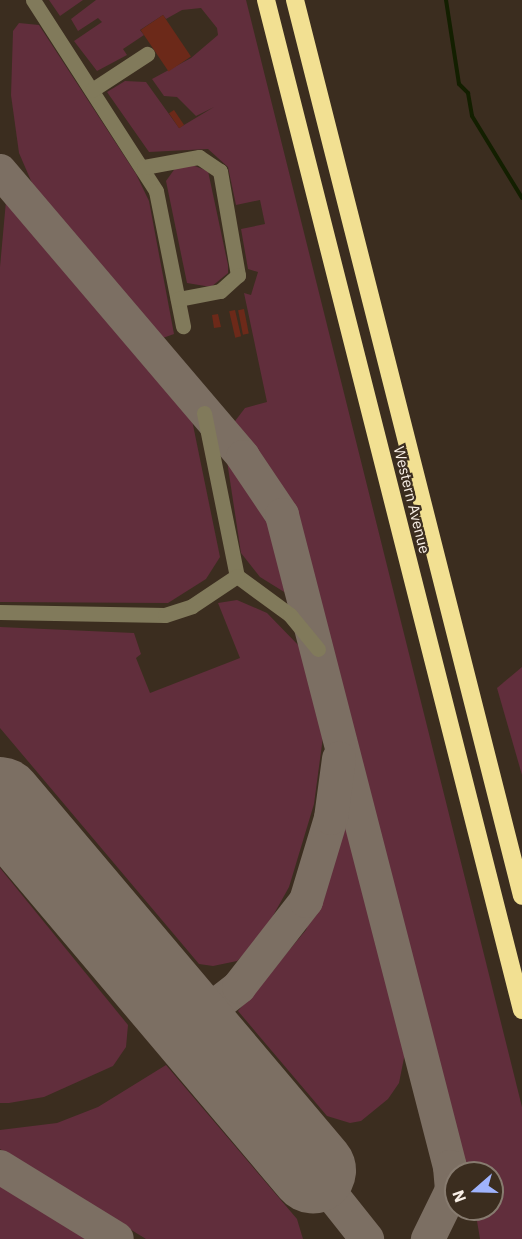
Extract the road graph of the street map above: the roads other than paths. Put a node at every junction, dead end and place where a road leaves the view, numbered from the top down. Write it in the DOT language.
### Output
graph roads {
  1 [pos="33,0"];
  2 [pos="266,0"];
  3 [pos="295,0"];
  4 [pos="147,54"];
  5 [pos="92,90"];
  6 [pos="144,167"];
  7 [pos="178,299"];
  8 [pos="183,326"];
  9 [pos="204,413"];
  10 [pos="237,576"];
  11 [pos="0,612"];
  12 [pos="318,649"];
  13 [pos="522,896"];
  14 [pos="522,1010"];
  1 -- 5 [label="lane"];
  2 -- 14 [label="highway, Western Avenue"];
  3 -- 13 [label="highway, Western Avenue"];
  4 -- 5 [label="lane"];
  5 -- 6 [label="lane"];
  6 -- 7 [label="lane"];
  6 -- 7 [label="lane"];
  7 -- 8 [label="lane"];
  9 -- 10 [label="lane"];
  10 -- 11 [label="lane"];
  10 -- 12 [label="lane"];
}
